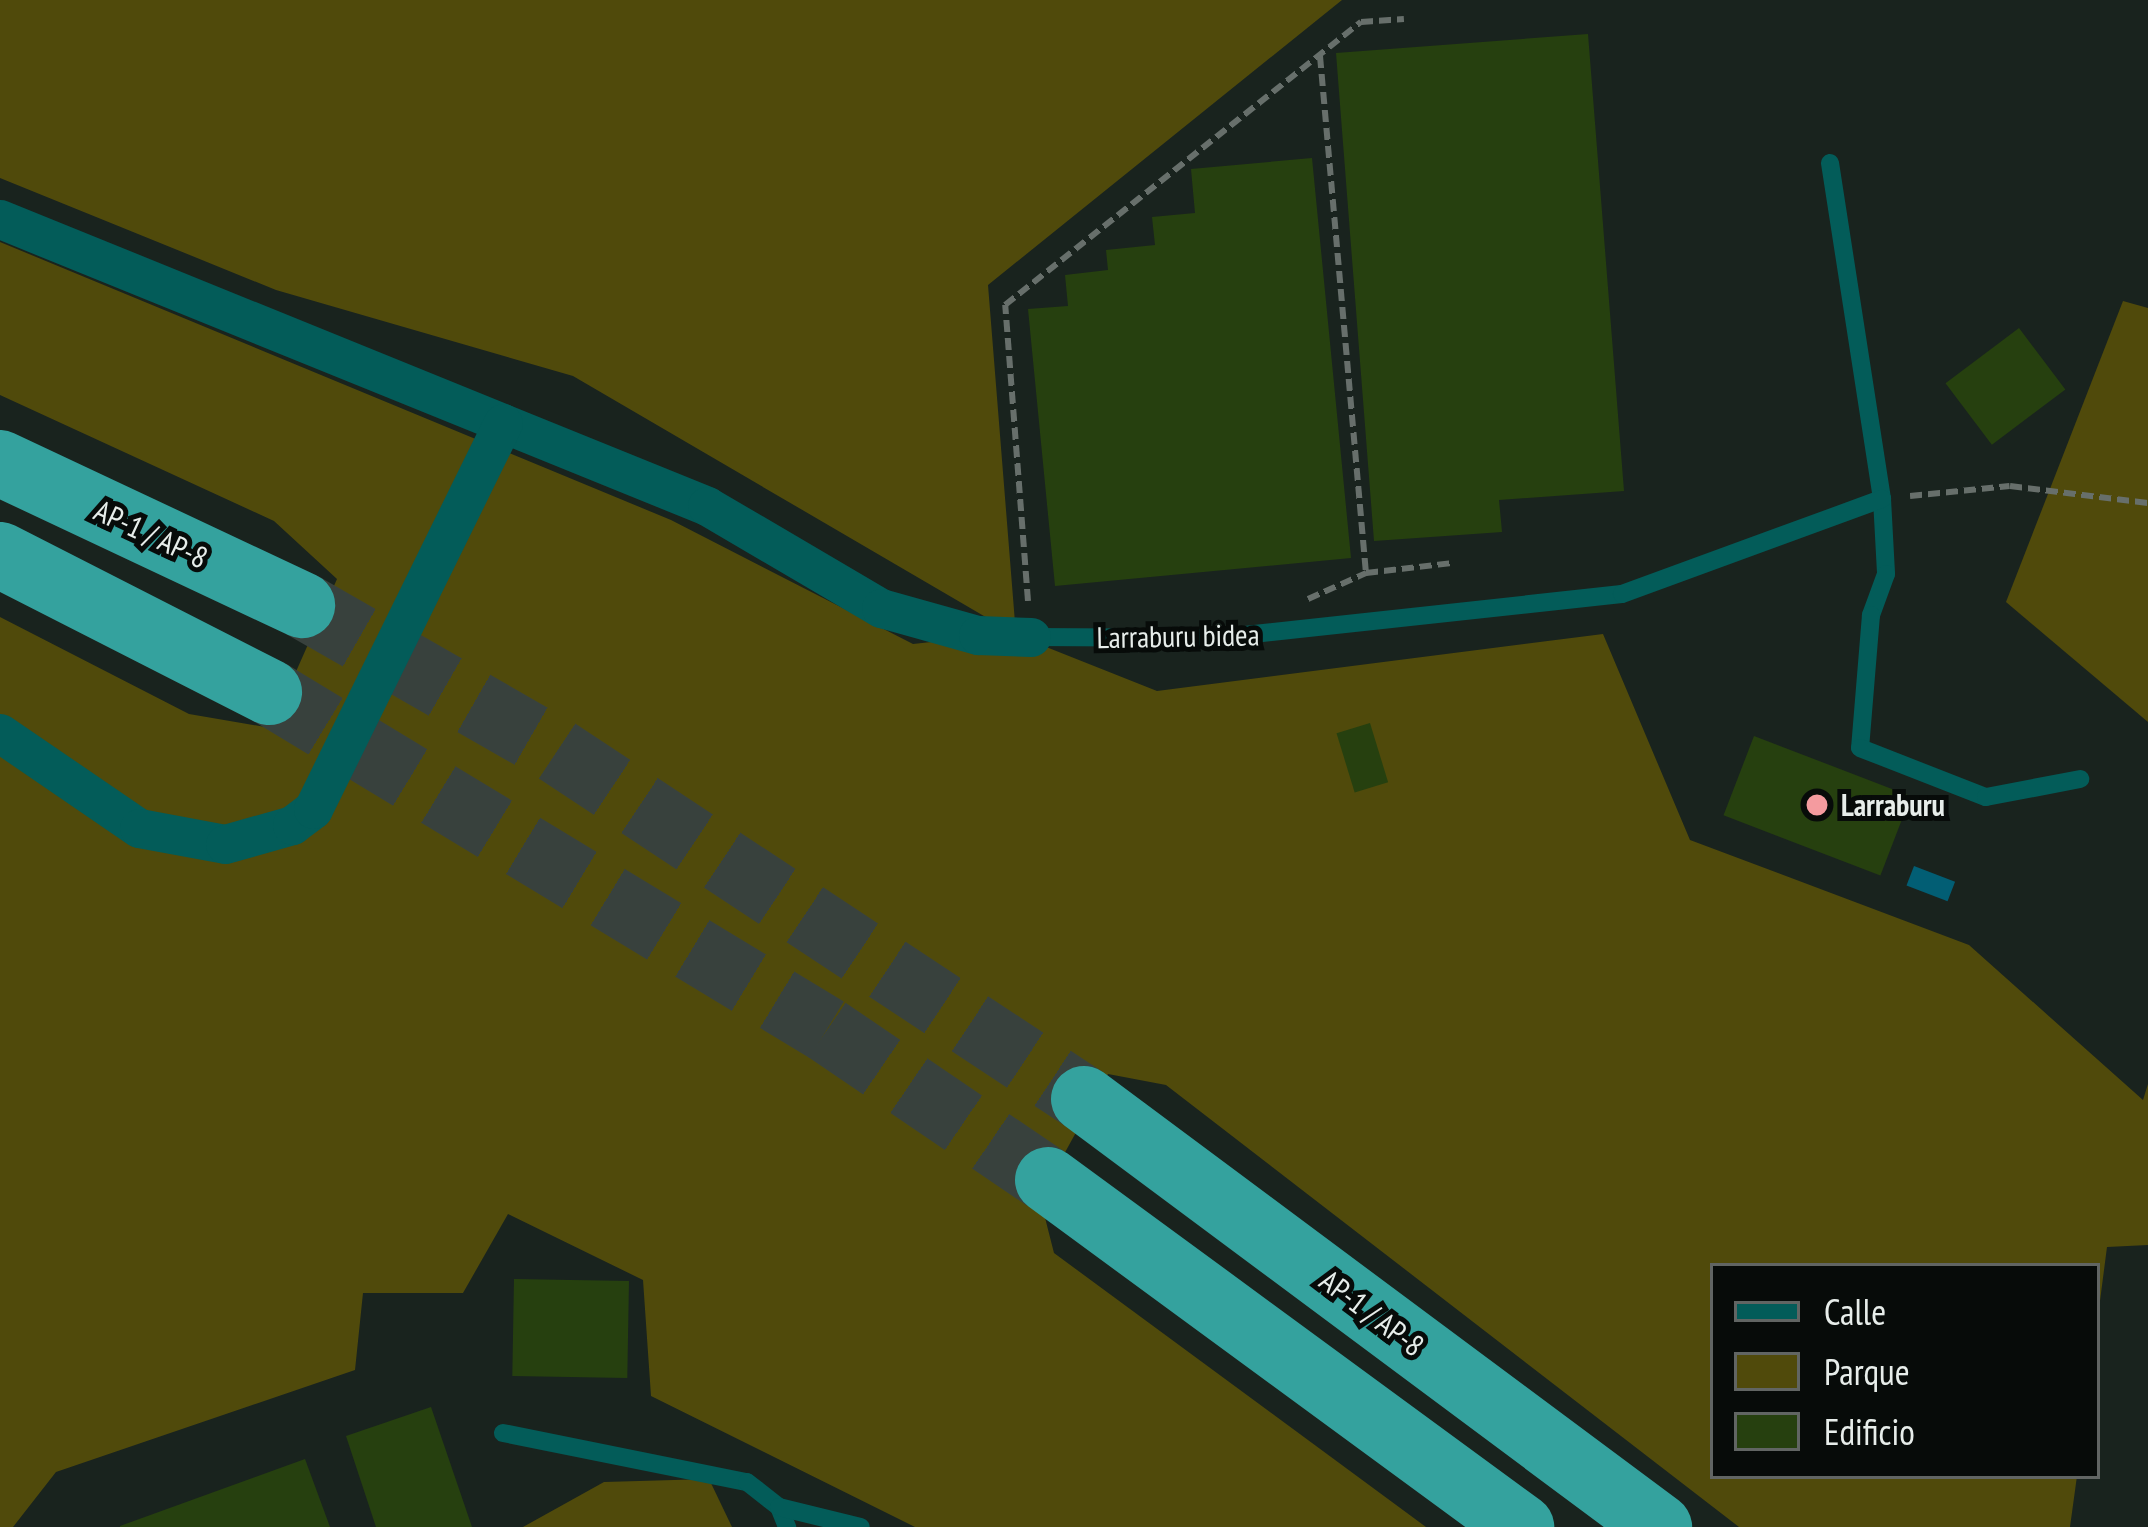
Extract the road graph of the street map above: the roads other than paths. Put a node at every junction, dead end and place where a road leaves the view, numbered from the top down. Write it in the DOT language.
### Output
graph roads {
  1 [pos="1830,163"];
  2 [pos="0,219"];
  3 [pos="503,423"];
  4 [pos="0,463"];
  5 [pos="1882,499"];
  6 [pos="0,555"];
  7 [pos="302,605"];
  8 [pos="1031,637"];
  9 [pos="269,692"];
  10 [pos="0,733"];
  11 [pos="2080,779"];
  12 [pos="1084,1099"];
  13 [pos="1048,1180"];
  14 [pos="503,1432"];
  15 [pos="779,1507"];
  16 [pos="788,1527"];
  17 [pos="861,1527"];
  18 [pos="1521,1527"];
  19 [pos="1659,1527"];
  1 -- 5 [label="lane"];
  2 -- 3 [label="street, Larraburu bidea"];
  3 -- 8 [label="street, Larraburu bidea"];
  3 -- 10 [label="street"];
  4 -- 7 [label="highway, AP-1 / AP-8"];
  5 -- 8 [label="lane, Larraburu bidea"];
  5 -- 11 [label="lane"];
  6 -- 9 [label="highway"];
  12 -- 19 [label="highway, AP-1 / AP-8"];
  13 -- 18 [label="highway"];
  14 -- 15 [label="lane"];
  15 -- 16 [label="lane"];
  15 -- 17 [label="lane"];
}
